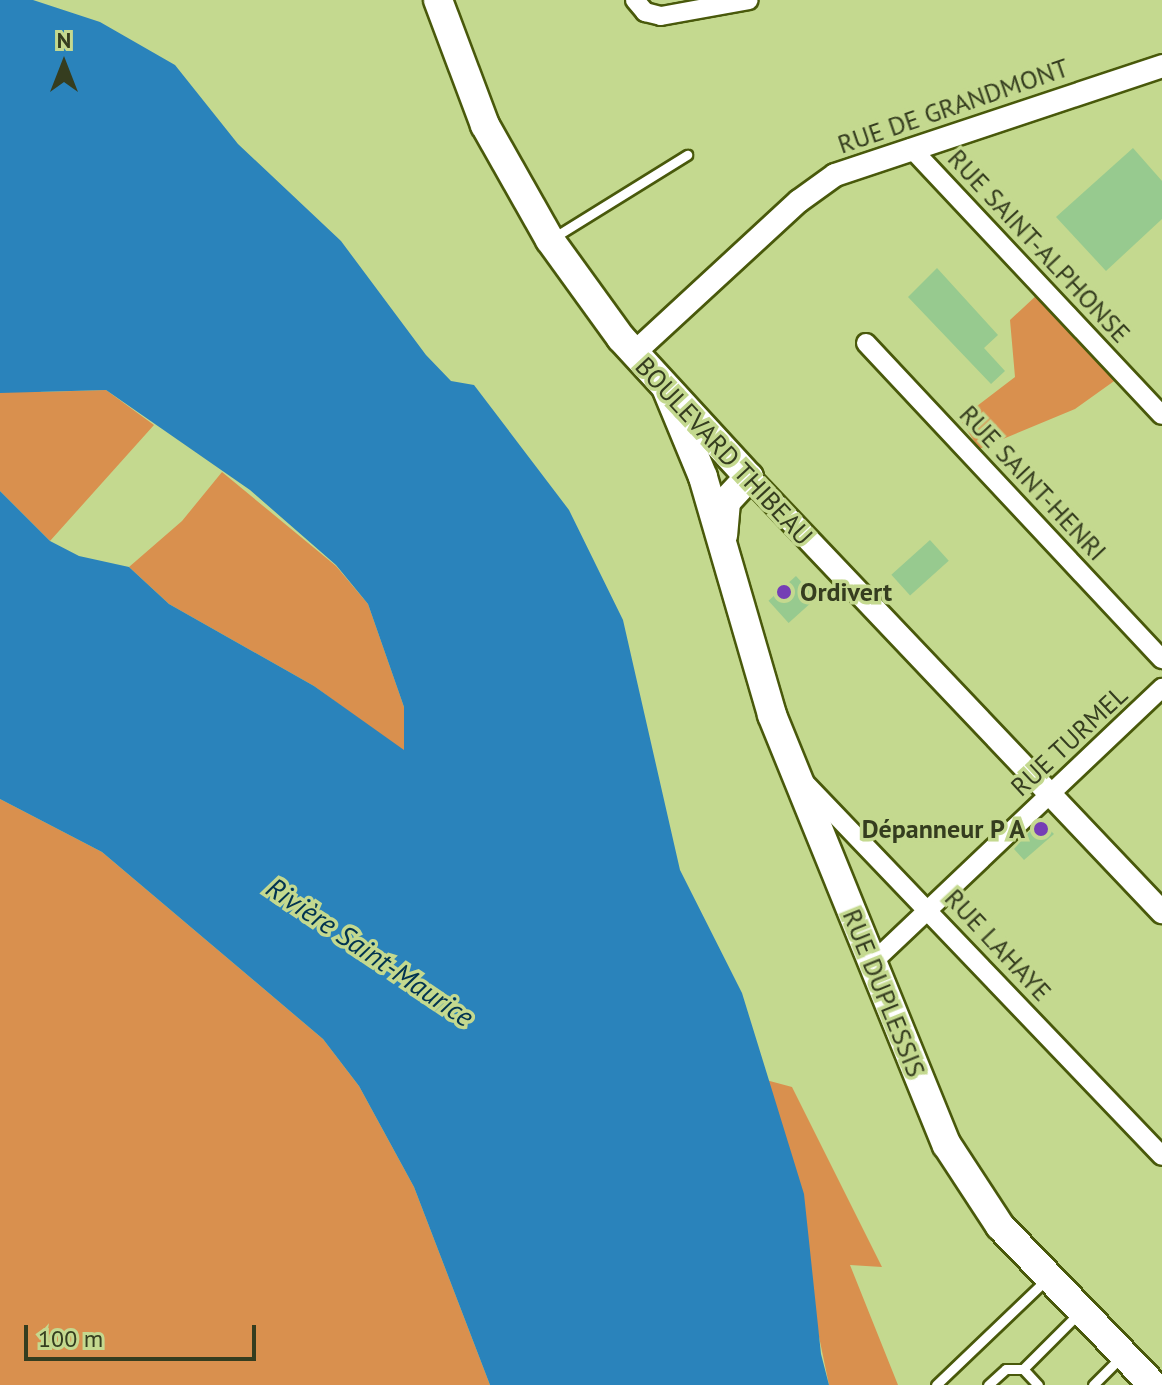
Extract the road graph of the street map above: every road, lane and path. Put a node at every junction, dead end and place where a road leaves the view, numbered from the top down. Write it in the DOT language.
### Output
graph roads {
  1 [pos="635,0"];
  2 [pos="749,0"];
  3 [pos="443,2"];
  4 [pos="1162,66"];
  5 [pos="911,148"];
  6 [pos="687,155"];
  7 [pos="550,240"];
  8 [pos="866,343"];
  9 [pos="634,353"];
  10 [pos="667,390"];
  11 [pos="1162,415"];
  12 [pos="749,477"];
  13 [pos="723,540"];
  14 [pos="1162,659"];
  15 [pos="1162,688"];
  16 [pos="794,773"];
  17 [pos="1048,797"];
  18 [pos="929,909"];
  19 [pos="1162,912"];
  20 [pos="872,963"];
  21 [pos="1162,1156"];
  22 [pos="1049,1277"];
  23 [pos="1082,1310"];
  24 [pos="1124,1354"];
  25 [pos="1023,1369"];
  26 [pos="936,1385"];
  27 [pos="988,1385"];
  28 [pos="1038,1385"];
  29 [pos="1093,1385"];
  30 [pos="1153,1385"];
  1 -- 2 [label="street"];
  3 -- 7 [label="main road, BOULEVARD THIBEAU"];
  4 -- 5 [label="street, RUE DE GRANDMONT"];
  5 -- 9 [label="street, RUE DE GRANDMONT"];
  5 -- 11 [label="street, RUE SAINT-ALPHONSE"];
  6 -- 7 [label="lane"];
  7 -- 9 [label="main road, BOULEVARD THIBEAU"];
  8 -- 14 [label="street, RUE SAINT-HENRI"];
  9 -- 10 [label="main road, BOULEVARD THIBEAU"];
  10 -- 12 [label="main road, BOULEVARD THIBEAU"];
  10 -- 13 [label="main road, RUE DUPLESSIS"];
  12 -- 13 [label="main road, RUE DUPLESSIS"];
  12 -- 17 [label="street, BOULEVARD THIBEAU"];
  13 -- 16 [label="main road, RUE DUPLESSIS"];
  15 -- 17 [label="street, RUE TURMEL"];
  16 -- 18 [label="street, RUE LAHAYE"];
  16 -- 20 [label="main road, RUE DUPLESSIS"];
  17 -- 18 [label="street, RUE TURMEL"];
  17 -- 19 [label="street, BOULEVARD THIBEAU"];
  18 -- 20 [label="street, RUE TURMEL"];
  18 -- 21 [label="street, RUE LAHAYE"];
  20 -- 22 [label="main road, RUE DUPLESSIS"];
  22 -- 23 [label="main road, RUE DUPLESSIS"];
  22 -- 26 [label="lane"];
  23 -- 24 [label="main road, RUE DUPLESSIS"];
  23 -- 25 [label="lane"];
  24 -- 29 [label="lane"];
  24 -- 30 [label="main road, RUE DUPLESSIS"];
  25 -- 27 [label="lane"];
  25 -- 28 [label="lane"];
}
